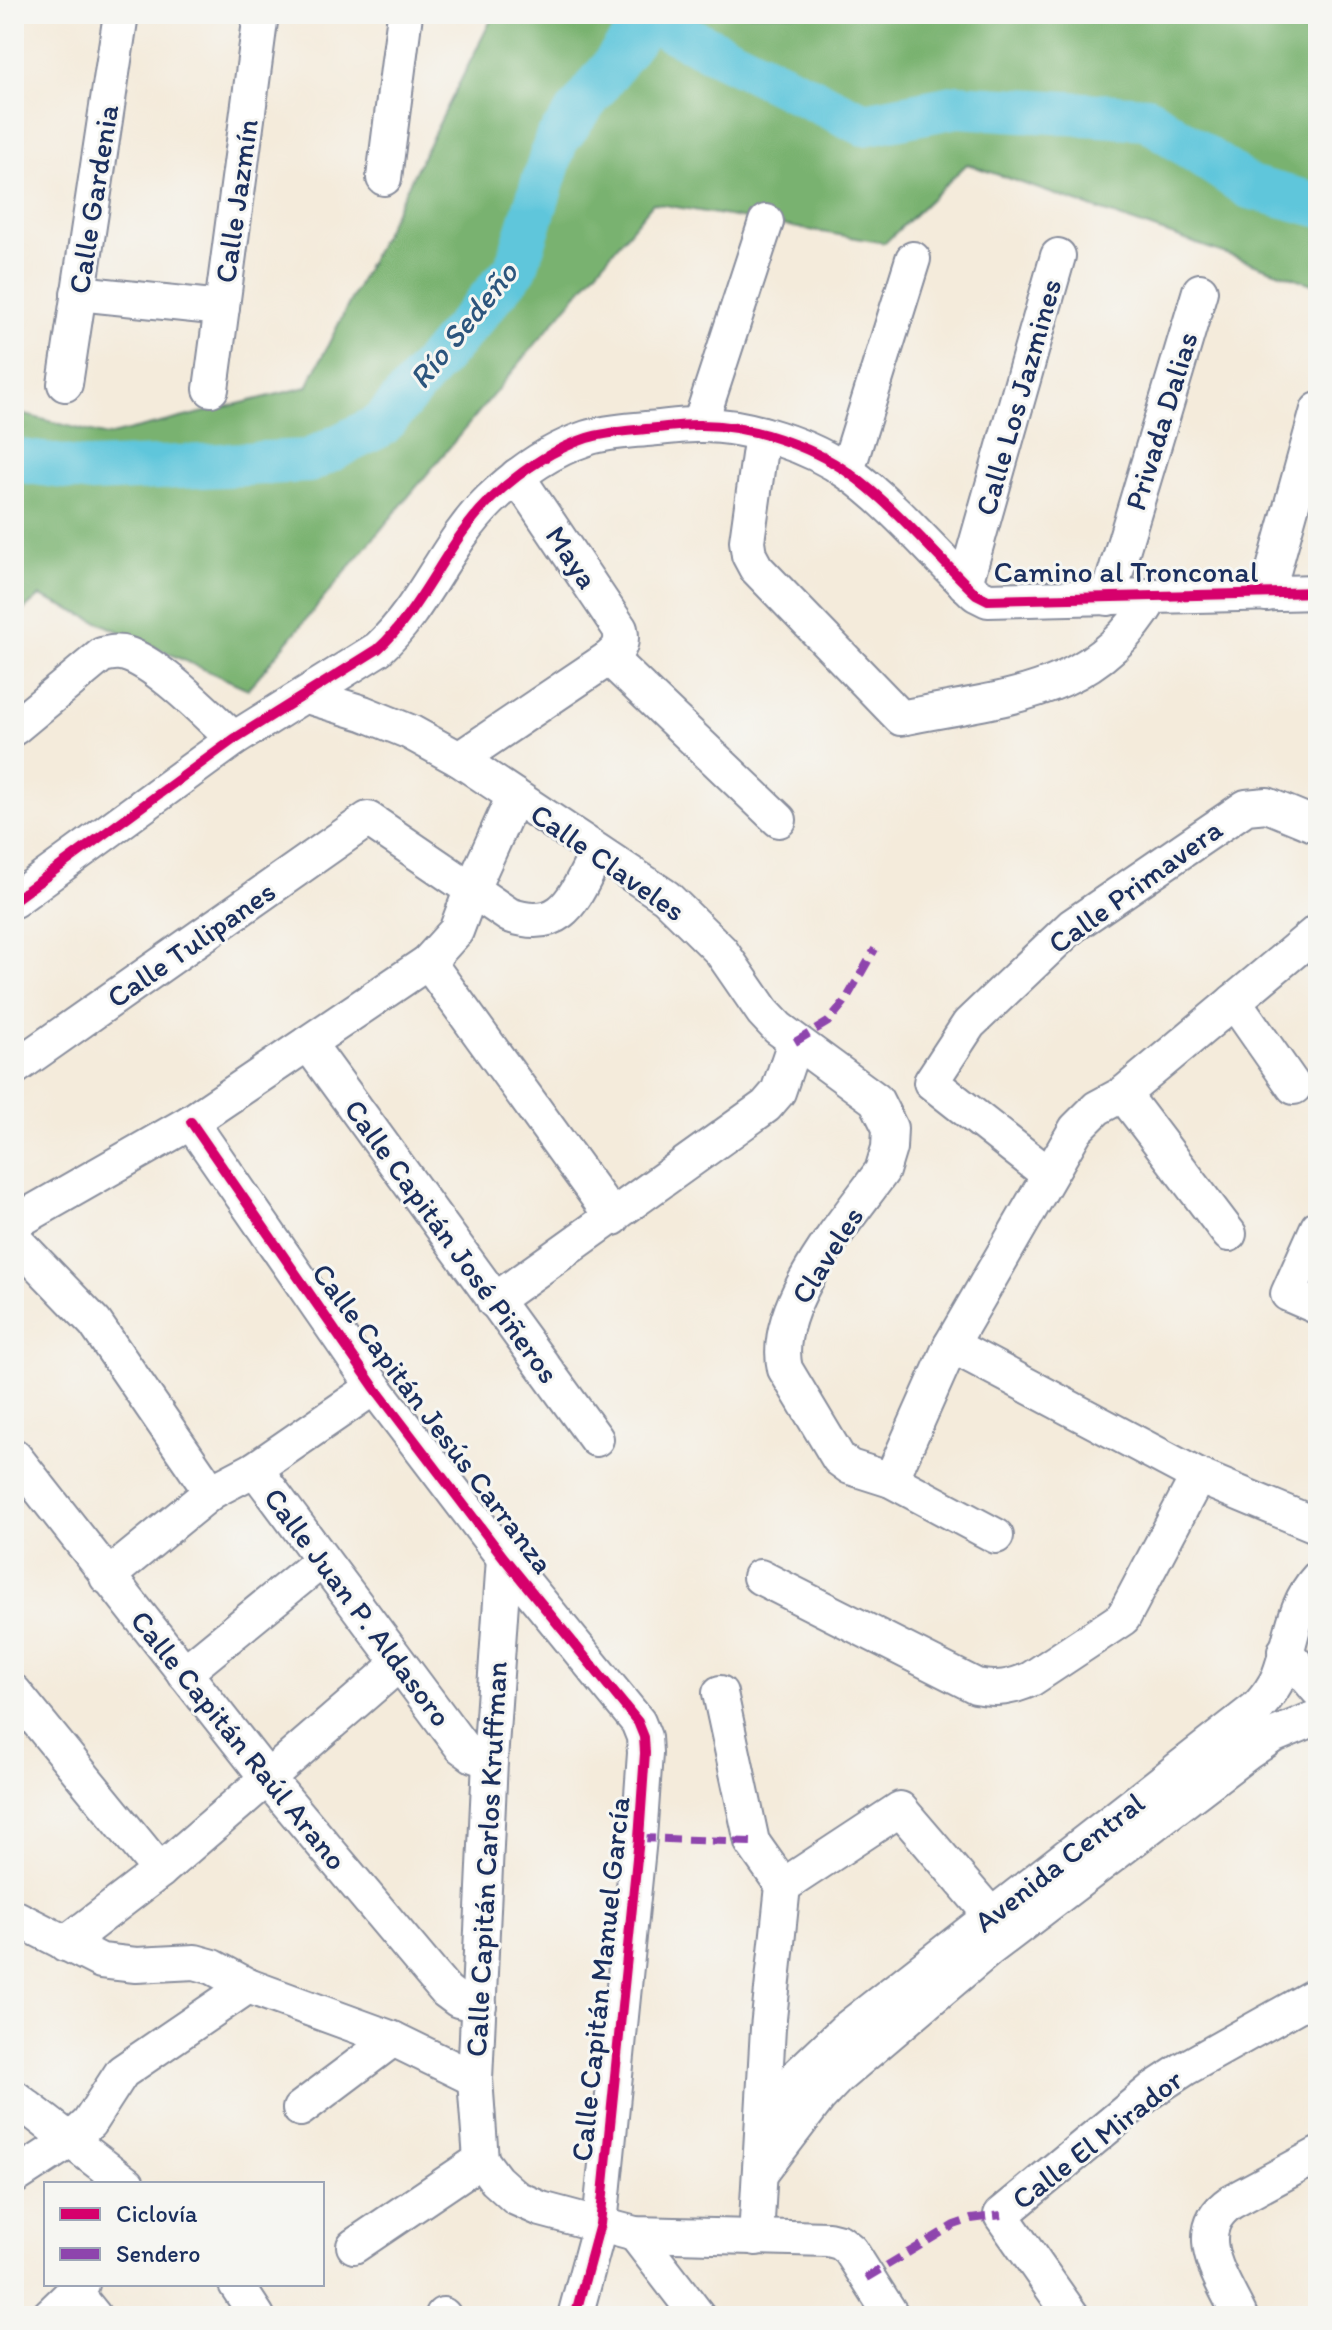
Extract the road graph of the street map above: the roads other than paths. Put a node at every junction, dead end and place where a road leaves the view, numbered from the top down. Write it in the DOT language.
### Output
graph roads {
  1 [pos="121,14"];
  2 [pos="261,14"];
  3 [pos="405,14"];
  4 [pos="384,178"];
  5 [pos="766,222"];
  6 [pos="1058,256"];
  7 [pos="913,259"];
  8 [pos="1200,291"];
  9 [pos="78,293"];
  10 [pos="222,308"];
  11 [pos="65,384"];
  12 [pos="211,389"];
  13 [pos="1318,410"];
  14 [pos="700,424"];
  15 [pos="762,434"];
  16 [pos="847,471"];
  17 [pos="517,476"];
  18 [pos="965,584"];
  19 [pos="1318,592"];
  20 [pos="1267,594"];
  21 [pos="1152,597"];
  22 [pos="1108,598"];
  23 [pos="616,649"];
  24 [pos="307,696"];
  25 [pos="14,728"];
  26 [pos="234,739"];
  27 [pos="459,759"];
  28 [pos="514,796"];
  29 [pos="779,820"];
  30 [pos="1318,826"];
  31 [pos="598,852"];
  32 [pos="471,891"];
  33 [pos="14,900"];
  34 [pos="1318,931"];
  35 [pos="428,962"];
  36 [pos="1234,1001"];
  37 [pos="795,1042"];
  38 [pos="308,1043"];
  39 [pos="14,1068"];
  40 [pos="1294,1087"];
  41 [pos="1123,1094"];
  42 [pos="191,1122"];
  43 [pos="890,1128"];
  44 [pos="1048,1174"];
  45 [pos="613,1218"];
  46 [pos="14,1223"];
  47 [pos="1318,1227"];
  48 [pos="1229,1234"];
  49 [pos="14,1239"];
  50 [pos="494,1301"];
  51 [pos="1303,1301"];
  52 [pos="951,1345"];
  53 [pos="374,1387"];
  54 [pos="596,1439"];
  55 [pos="14,1456"];
  56 [pos="255,1469"];
  57 [pos="1198,1476"];
  58 [pos="891,1480"];
  59 [pos="211,1492"];
  60 [pos="1318,1526"];
  61 [pos="996,1536"];
  62 [pos="504,1558"];
  63 [pos="322,1560"];
  64 [pos="107,1577"];
  65 [pos="760,1577"];
  66 [pos="1318,1578"];
  67 [pos="1285,1651"];
  68 [pos="399,1664"];
  69 [pos="184,1673"];
  70 [pos="1318,1690"];
  71 [pos="14,1692"];
  72 [pos="720,1693"];
  73 [pos="1318,1717"];
  74 [pos="644,1737"];
  75 [pos="490,1761"];
  76 [pos="268,1779"];
  77 [pos="160,1871"];
  78 [pos="783,1886"];
  79 [pos="990,1914"];
  80 [pos="14,1917"];
  81 [pos="65,1944"];
  82 [pos="248,1986"];
  83 [pos="1318,1994"];
  84 [pos="479,2005"];
  85 [pos="393,2039"];
  86 [pos="475,2079"];
  87 [pos="14,2097"];
  88 [pos="300,2109"];
  89 [pos="764,2124"];
  90 [pos="71,2140"];
  91 [pos="1318,2155"];
  92 [pos="481,2160"];
  93 [pos="761,2173"];
  94 [pos="14,2177"];
  95 [pos="124,2182"];
  96 [pos="600,2224"];
  97 [pos="635,2234"];
  98 [pos="756,2238"];
  99 [pos="354,2246"];
  100 [pos="237,2286"];
  101 [pos="83,2297"];
  102 [pos="49,2316"];
  103 [pos="257,2316"];
  104 [pos="575,2316"];
  105 [pos="698,2316"];
  106 [pos="892,2316"];
  107 [pos="1072,2316"];
  108 [pos="1240,2316"];
  1 -- 9 [label="street, Calle Gardenia"];
  2 -- 10 [label="street, Calle Jazmín"];
  3 -- 4 [label="street"];
  5 -- 14 [label="street"];
  6 -- 18 [label="street, Calle Los Jazmines"];
  7 -- 16 [label="street"];
  8 -- 22 [label="street, Privada Dalias"];
  9 -- 10 [label="street"];
  9 -- 11 [label="street, Calle Gardenia"];
  10 -- 12 [label="street, Calle Jazmín"];
  13 -- 20 [label="street"];
  14 -- 15 [label="street, Camino al Tronconal"];
  14 -- 17 [label="street, Camino al Tronconal"];
  15 -- 16 [label="street, Camino al Tronconal"];
  15 -- 21 [label="street"];
  16 -- 18 [label="street, Camino al Tronconal"];
  17 -- 23 [label="street, Maya"];
  17 -- 24 [label="street, Camino al Tronconal"];
  18 -- 22 [label="street, Camino al Tronconal"];
  19 -- 20 [label="street, Camino al Tronconal"];
  20 -- 21 [label="street, Camino al Tronconal"];
  21 -- 22 [label="street, Camino al Tronconal"];
  23 -- 27 [label="street"];
  23 -- 29 [label="street, Maya"];
  24 -- 26 [label="street, Camino al Tronconal"];
  24 -- 27 [label="street, Calle Claveles"];
  25 -- 26 [label="street"];
  26 -- 33 [label="street, Camino al Tronconal"];
  27 -- 28 [label="street, Calle Claveles"];
  28 -- 31 [label="street, Calle Claveles"];
  28 -- 32 [label="street"];
  30 -- 44 [label="street, Calle Primavera"];
  31 -- 32 [label="street"];
  31 -- 37 [label="street, Calle Claveles"];
  32 -- 35 [label="street"];
  32 -- 39 [label="street, Calle Tulipanes"];
  34 -- 36 [label="street"];
  35 -- 38 [label="street"];
  35 -- 45 [label="street"];
  36 -- 40 [label="street"];
  36 -- 41 [label="street"];
  37 -- 43 [label="street, Calle Claveles"];
  37 -- 45 [label="street"];
  38 -- 42 [label="street"];
  38 -- 50 [label="street, Calle Capitán José Piñeros"];
  41 -- 44 [label="street"];
  41 -- 48 [label="street"];
  42 -- 46 [label="street"];
  42 -- 53 [label="street, Calle Capitán Jesús Carranza"];
  43 -- 58 [label="street, Claveles"];
  44 -- 52 [label="street"];
  45 -- 50 [label="street"];
  47 -- 51 [label="street"];
  49 -- 59 [label="street"];
  50 -- 54 [label="street, Calle Capitán José Piñeros"];
  52 -- 57 [label="street"];
  52 -- 58 [label="street"];
  53 -- 56 [label="street"];
  53 -- 62 [label="street, Calle Capitán Jesús Carranza"];
  55 -- 64 [label="street, Calle Capitán Raúl Arano"];
  56 -- 59 [label="street, Calle Juan P. Aldasoro"];
  56 -- 63 [label="street, Calle Juan P. Aldasoro"];
  57 -- 60 [label="street"];
  57 -- 65 [label="street"];
  58 -- 61 [label="street, Claveles"];
  59 -- 64 [label="street, Calle Juan P. Aldasoro"];
  62 -- 74 [label="street, Calle Capitán Jesús Carranza"];
  62 -- 75 [label="street, Calle Capitán Carlos Kruffman"];
  63 -- 68 [label="street, Calle Juan P. Aldasoro"];
  63 -- 69 [label="street"];
  64 -- 69 [label="street, Calle Capitán Raúl Arano"];
  66 -- 67 [label="street, Avenida Central"];
  67 -- 70 [label="street"];
  67 -- 79 [label="street, Avenida Central"];
  68 -- 75 [label="street, Calle Juan P. Aldasoro"];
  68 -- 76 [label="street"];
  69 -- 76 [label="street, Calle Capitán Raúl Arano"];
  71 -- 77 [label="street"];
  72 -- 78 [label="street"];
  73 -- 93 [label="street, Avenida Central"];
  74 -- 96 [label="street, Calle Capitán Manuel García"];
  75 -- 84 [label="street, Calle Capitán Carlos Kruffman"];
  76 -- 77 [label="street"];
  76 -- 84 [label="street, Calle Capitán Raúl Arano"];
  77 -- 81 [label="street"];
  78 -- 79 [label="street"];
  78 -- 89 [label="street"];
  79 -- 89 [label="street, Avenida Central"];
  80 -- 81 [label="street"];
  81 -- 82 [label="street"];
  82 -- 85 [label="street"];
  82 -- 90 [label="street"];
  83 -- 107 [label="street, Calle El Mirador"];
  84 -- 86 [label="street, Calle Capitán Carlos Kruffman"];
  85 -- 86 [label="street"];
  85 -- 88 [label="street"];
  86 -- 92 [label="street, Calle Capitán Carlos Kruffman"];
  87 -- 90 [label="street"];
  89 -- 93 [label="street"];
  90 -- 94 [label="street"];
  90 -- 95 [label="street"];
  91 -- 108 [label="street"];
  92 -- 96 [label="street"];
  92 -- 99 [label="street"];
  93 -- 98 [label="street"];
  96 -- 97 [label="street"];
  96 -- 104 [label="street, Calle Capitán Manuel García"];
  97 -- 98 [label="street"];
  97 -- 105 [label="street"];
  98 -- 106 [label="street"];
  100 -- 103 [label="street"];
  101 -- 102 [label="street"];
}
